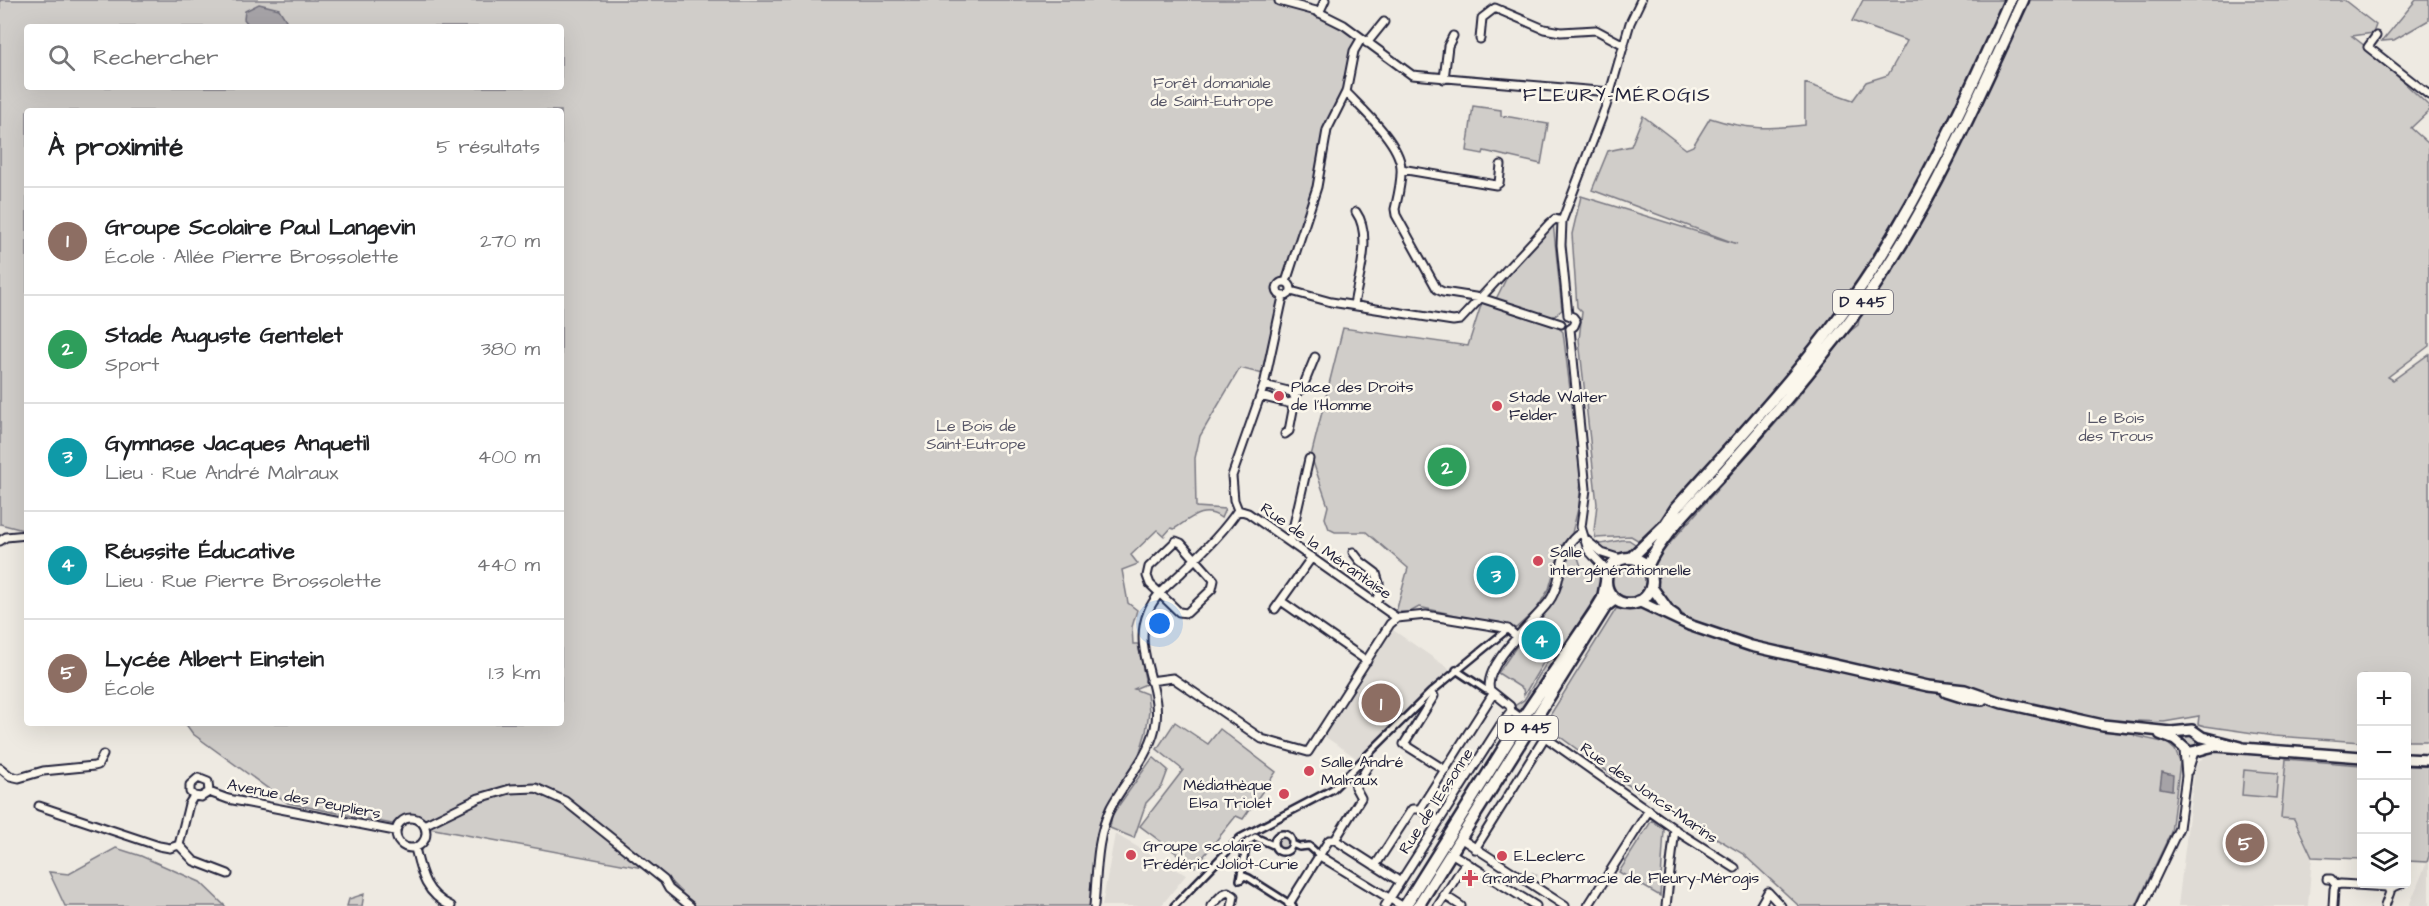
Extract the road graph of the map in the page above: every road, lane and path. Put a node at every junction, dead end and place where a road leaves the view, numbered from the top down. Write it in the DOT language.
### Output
graph roads {
  1 [pos="1325,0"];
  2 [pos="1491,0"];
  3 [pos="1641,0"];
  4 [pos="2010,0"];
  5 [pos="2023,0"];
  6 [pos="1279,1"];
  7 [pos="1495,8"];
  8 [pos="1319,13"];
  9 [pos="1384,22"];
  10 [pos="1453,36"];
  11 [pos="2376,36"];
  12 [pos="1480,39"];
  13 [pos="1364,41"];
  14 [pos="1624,45"];
  15 [pos="1444,79"];
  16 [pos="1346,92"];
  17 [pos="1610,92"];
  18 [pos="2429,95"];
  19 [pos="1502,165"];
  20 [pos="1401,169"];
  21 [pos="1356,212"];
  22 [pos="1562,221"];
  23 [pos="1286,282"];
  24 [pos="1291,291"];
  25 [pos="1282,297"];
  26 [pos="1481,298"];
  27 [pos="1354,305"];
  28 [pos="1568,315"];
  29 [pos="1561,324"];
  30 [pos="1570,329"];
  31 [pos="1315,357"];
  32 [pos="1264,385"];
  33 [pos="1294,394"];
  34 [pos="1260,396"];
  35 [pos="1291,403"];
  36 [pos="1285,434"];
  37 [pos="1309,459"];
  38 [pos="1238,510"];
  39 [pos="1582,534"];
  40 [pos="24,535"];
  41 [pos="0,541"];
  42 [pos="1290,542"];
  43 [pos="1353,552"];
  44 [pos="1312,558"];
  45 [pos="1195,559"];
  46 [pos="1626,559"];
  47 [pos="1647,567"];
  48 [pos="1606,578"];
  49 [pos="1651,586"];
  50 [pos="1160,593"];
  51 [pos="1615,599"];
  52 [pos="1281,601"];
  53 [pos="1638,601"];
  54 [pos="1376,602"];
  55 [pos="1275,609"];
  56 [pos="1397,618"];
  57 [pos="1689,625"];
  58 [pos="1508,629"];
  59 [pos="1517,637"];
  60 [pos="1367,661"];
  61 [pos="1456,670"];
  62 [pos="1560,678"];
  63 [pos="1150,681"];
  64 [pos="1490,689"];
  65 [pos="1434,696"];
  66 [pos="1511,711"];
  67 [pos="1522,719"];
  68 [pos="2146,730"];
  69 [pos="2184,732"];
  70 [pos="1545,737"];
  71 [pos="2202,737"];
  72 [pos="2241,747"];
  73 [pos="2190,748"];
  74 [pos="103,755"];
  75 [pos="2357,757"];
  76 [pos="2411,759"];
  77 [pos="2429,759"];
  78 [pos="1368,766"];
  79 [pos="0,768"];
  80 [pos="1445,770"];
  81 [pos="209,792"];
  82 [pos="194,796"];
  83 [pos="39,806"];
  84 [pos="1420,809"];
  85 [pos="1649,810"];
  86 [pos="1438,821"];
  87 [pos="424,825"];
  88 [pos="1675,829"];
  89 [pos="395,831"];
  90 [pos="1335,840"];
  91 [pos="1292,844"];
  92 [pos="179,845"];
  93 [pos="1274,845"];
  94 [pos="1450,845"];
  95 [pos="415,848"];
  96 [pos="1475,849"];
  97 [pos="1320,856"];
  98 [pos="1466,862"];
  99 [pos="1499,864"];
  100 [pos="1376,866"];
  101 [pos="1735,868"];
  102 [pos="228,874"];
  103 [pos="1490,877"];
  104 [pos="1396,879"];
  105 [pos="2327,879"];
  106 [pos="2336,885"];
  107 [pos="2389,889"];
  108 [pos="1444,895"];
  109 [pos="1390,898"];
  110 [pos="1291,905"];
  111 [pos="451,906"];
  112 [pos="690,906"];
  113 [pos="1094,906"];
  114 [pos="1173,906"];
  115 [pos="1211,906"];
  116 [pos="1232,906"];
  117 [pos="1385,906"];
  118 [pos="1403,906"];
  119 [pos="1418,906"];
  120 [pos="1438,906"];
  121 [pos="1461,906"];
  122 [pos="1536,906"];
  123 [pos="1565,906"];
  124 [pos="1588,906"];
  125 [pos="1666,906"];
  126 [pos="1760,906"];
  127 [pos="1781,906"];
  128 [pos="2142,906"];
  129 [pos="2333,906"];
  130 [pos="2385,906"];
  1 -- 8 [label="street"];
  2 -- 7 [label="street"];
  3 -- 14 [label="street"];
  4 -- 46 [label="main road, D 445"];
  5 -- 47 [label="main road, D 445"];
  6 -- 8 [label="street"];
  7 -- 12 [label="street"];
  7 -- 14 [label="street"];
  8 -- 13 [label="street"];
  9 -- 13 [label="street"];
  10 -- 15 [label="street"];
  11 -- 18 [label="street"];
  13 -- 15 [label="street"];
  13 -- 16 [label="street"];
  14 -- 17 [label="street"];
  15 -- 17 [label="street"];
  16 -- 20 [label="street"];
  16 -- 23 [label="street"];
  17 -- 22 [label="street"];
  19 -- 20 [label="street"];
  20 -- 26 [label="street"];
  21 -- 27 [label="street"];
  22 -- 26 [label="street"];
  22 -- 28 [label="street"];
  23 -- 24 [label="street"];
  23 -- 25 [label="street"];
  24 -- 25 [label="street"];
  24 -- 27 [label="street"];
  25 -- 32 [label="street"];
  26 -- 27 [label="street"];
  26 -- 29 [label="street"];
  28 -- 29 [label="street"];
  28 -- 30 [label="street"];
  29 -- 30 [label="street"];
  30 -- 39 [label="street"];
  31 -- 33 [label="street"];
  32 -- 33 [label="street"];
  32 -- 34 [label="street"];
  33 -- 35 [label="street"];
  34 -- 35 [label="street"];
  34 -- 38 [label="street"];
  35 -- 36 [label="street"];
  37 -- 42 [label="street"];
  38 -- 42 [label="street, Rue de la Mérantaise"];
  38 -- 45 [label="street"];
  39 -- 46 [label="street"];
  39 -- 48 [label="street"];
  39 -- 59 [label="street"];
  40 -- 41 [label="street"];
  42 -- 44 [label="street, Rue de la Mérantaise"];
  43 -- 54 [label="street"];
  44 -- 52 [label="street"];
  44 -- 54 [label="street, Rue de la Mérantaise"];
  45 -- 50 [label="street"];
  45 -- 50 [label="street"];
  45 -- 50 [label="street"];
  46 -- 47 [label="main road"];
  46 -- 48 [label="main road"];
  47 -- 49 [label="main road"];
  48 -- 51 [label="main road"];
  48 -- 67 [label="main road, D 445"];
  49 -- 53 [label="main road"];
  49 -- 57 [label="main road"];
  50 -- 63 [label="street"];
  51 -- 53 [label="main road"];
  51 -- 62 [label="main road, D 445"];
  52 -- 55 [label="street"];
  52 -- 60 [label="street"];
  53 -- 57 [label="main road"];
  54 -- 56 [label="street, Rue de la Mérantaise"];
  56 -- 58 [label="street"];
  56 -- 60 [label="street"];
  57 -- 68 [label="main road"];
  58 -- 59 [label="street"];
  58 -- 61 [label="street"];
  59 -- 64 [label="street"];
  60 -- 63 [label="street"];
  61 -- 64 [label="street"];
  61 -- 114 [label="street"];
  62 -- 70 [label="street"];
  62 -- 94 [label="main road, D 445"];
  63 -- 113 [label="street"];
  64 -- 66 [label="street"];
  64 -- 80 [label="street"];
  65 -- 80 [label="street"];
  66 -- 67 [label="street"];
  66 -- 86 [label="street, Rue de l'Essonne"];
  67 -- 94 [label="main road, D 445"];
  68 -- 69 [label="main road"];
  68 -- 73 [label="main road"];
  69 -- 71 [label="main road"];
  69 -- 73 [label="main road"];
  70 -- 85 [label="street, Rue des Joncs-Marins"];
  70 -- 96 [label="street"];
  71 -- 72 [label="main road"];
  71 -- 73 [label="main road"];
  72 -- 73 [label="main road"];
  72 -- 75 [label="main road"];
  73 -- 128 [label="street"];
  74 -- 79 [label="street"];
  76 -- 77 [label="main road"];
  78 -- 90 [label="street"];
  80 -- 84 [label="street"];
  81 -- 82 [label="street"];
  81 -- 82 [label="street"];
  81 -- 89 [label="street, Avenue des Peupliers"];
  82 -- 92 [label="street"];
  83 -- 92 [label="street"];
  84 -- 86 [label="street"];
  84 -- 100 [label="street"];
  85 -- 88 [label="street, Rue des Joncs-Marins"];
  85 -- 124 [label="street"];
  86 -- 109 [label="street, Rue de l'Essonne"];
  87 -- 89 [label="street"];
  87 -- 95 [label="street"];
  87 -- 112 [label="street"];
  88 -- 101 [label="street, Rue des Joncs-Marins"];
  88 -- 125 [label="street"];
  89 -- 95 [label="street"];
  90 -- 97 [label="street"];
  90 -- 100 [label="street"];
  91 -- 93 [label="street"];
  91 -- 93 [label="street"];
  91 -- 97 [label="street"];
  92 -- 102 [label="street"];
  93 -- 110 [label="street"];
  94 -- 96 [label="street"];
  94 -- 98 [label="street"];
  94 -- 118 [label="main road, D 445"];
  94 -- 119 [label="main road, D 445"];
  95 -- 111 [label="street"];
  96 -- 99 [label="street"];
  97 -- 109 [label="street"];
  97 -- 110 [label="street"];
  98 -- 103 [label="street"];
  98 -- 108 [label="street"];
  99 -- 103 [label="street"];
  99 -- 123 [label="street"];
  100 -- 104 [label="street"];
  103 -- 122 [label="street"];
  105 -- 106 [label="street"];
  106 -- 107 [label="street"];
  106 -- 129 [label="street"];
  107 -- 130 [label="street"];
  108 -- 120 [label="street"];
  108 -- 121 [label="street"];
  109 -- 117 [label="street, Rue de l'Essonne"];
  109 -- 118 [label="street"];
  115 -- 116 [label="street"];
  126 -- 127 [label="street"];
}
